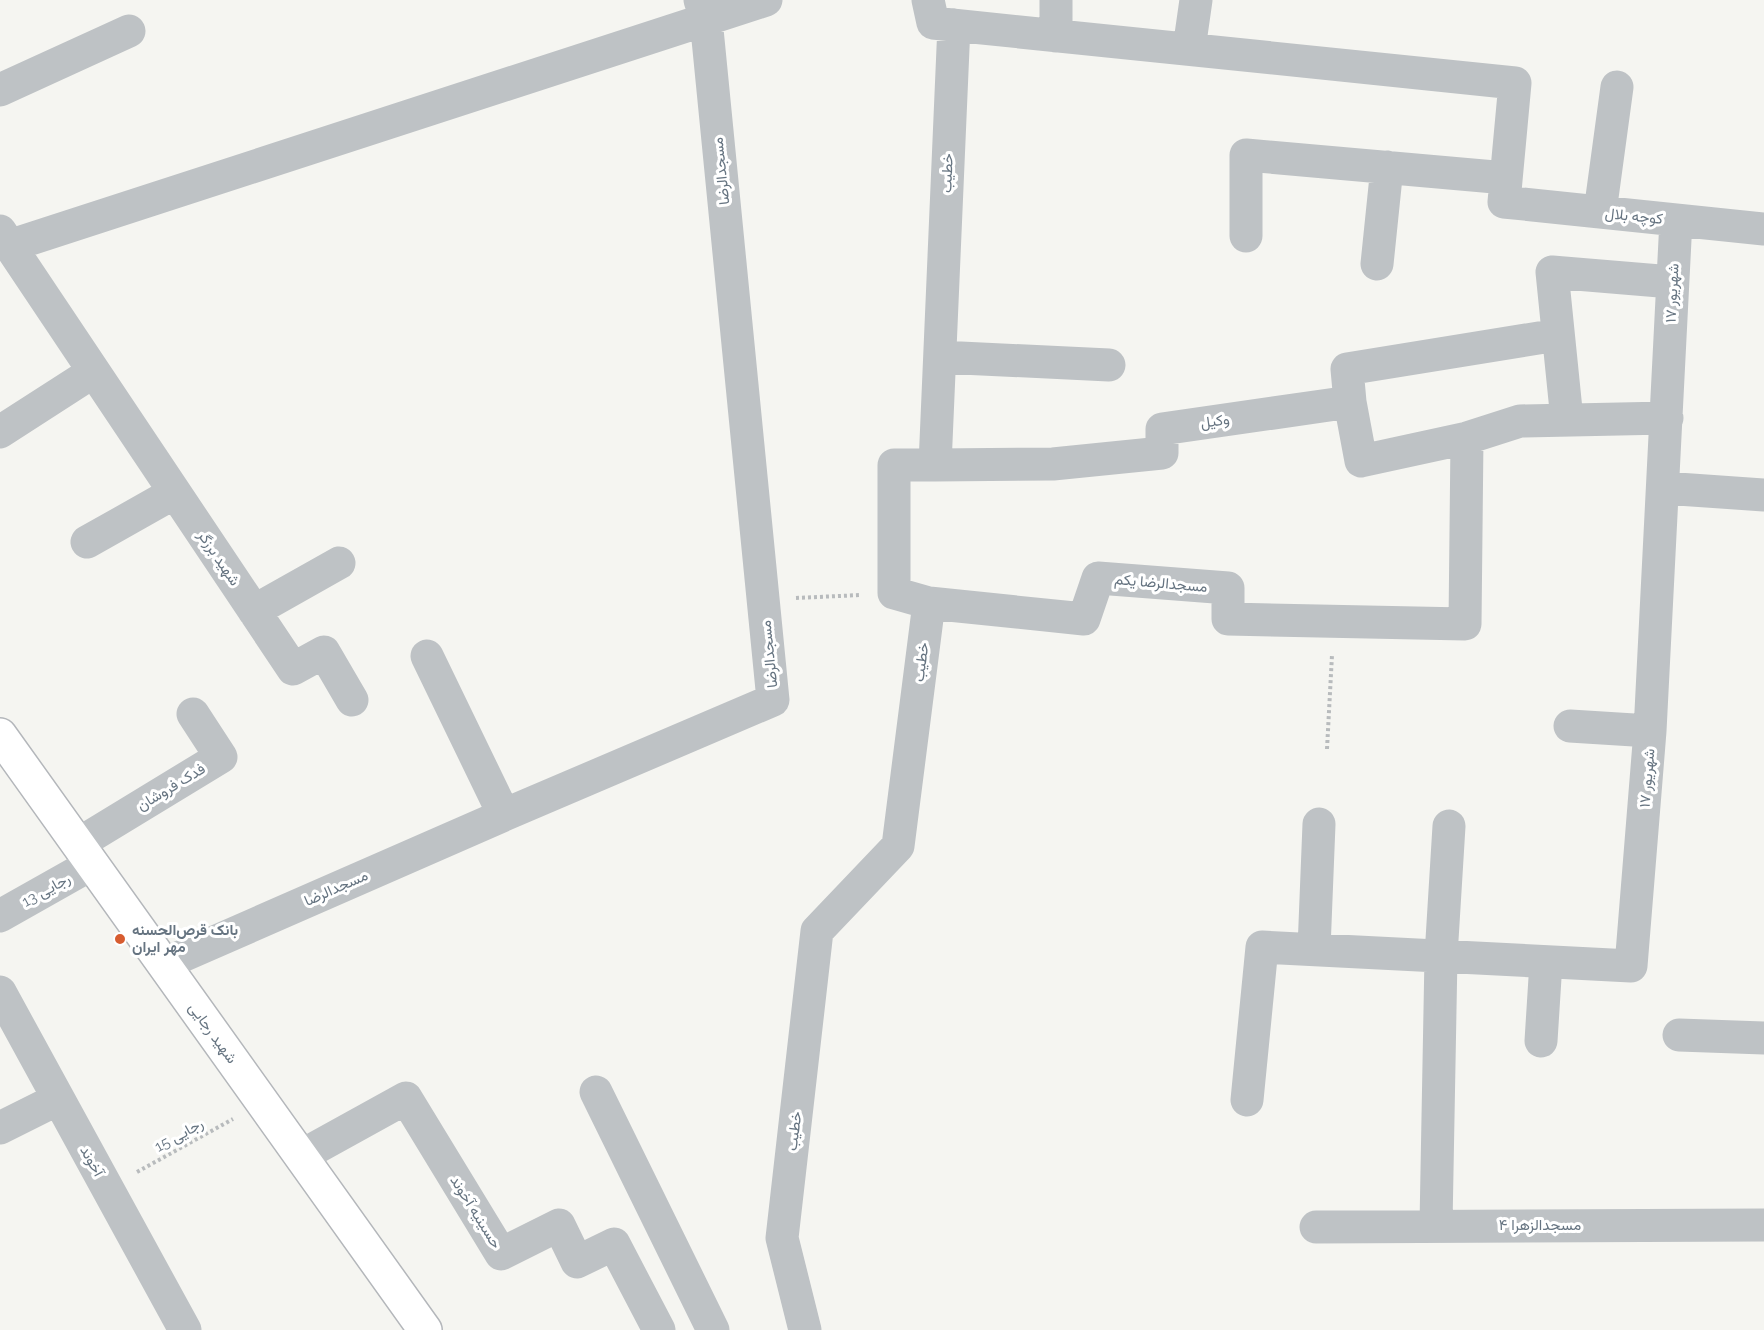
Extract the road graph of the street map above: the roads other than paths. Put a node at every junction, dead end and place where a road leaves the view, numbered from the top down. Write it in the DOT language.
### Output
graph roads {
  1 [pos="766,0"];
  2 [pos="928,0"];
  3 [pos="1056,0"];
  4 [pos="1196,0"];
  5 [pos="703,10"];
  6 [pos="954,25"];
  7 [pos="129,31"];
  8 [pos="1056,36"];
  9 [pos="1189,49"];
  10 [pos="1617,87"];
  11 [pos="0,90"];
  12 [pos="1387,167"];
  13 [pos="1505,190"];
  14 [pos="1600,212"];
  15 [pos="1676,220"];
  16 [pos="1764,229"];
  17 [pos="1246,236"];
  18 [pos="5,238"];
  19 [pos="1377,264"];
  20 [pos="1672,282"];
  21 [pos="1557,335"];
  22 [pos="940,357"];
  23 [pos="1109,365"];
  24 [pos="93,372"];
  25 [pos="1350,402"];
  26 [pos="1667,418"];
  27 [pos="1567,420"];
  28 [pos="0,432"];
  29 [pos="1467,438"];
  30 [pos="935,465"];
  31 [pos="1663,488"];
  32 [pos="174,492"];
  33 [pos="1764,495"];
  34 [pos="87,542"];
  35 [pos="339,563"];
  36 [pos="929,603"];
  37 [pos="254,610"];
  38 [pos="427,656"];
  39 [pos="352,699"];
  40 [pos="193,714"];
  41 [pos="1570,726"];
  42 [pos="1650,731"];
  43 [pos="1,738"];
  44 [pos="504,815"];
  45 [pos="1319,824"];
  46 [pos="1449,826"];
  47 [pos="85,854"];
  48 [pos="0,916"];
  49 [pos="1314,949"];
  50 [pos="1441,956"];
  51 [pos="1546,962"];
  52 [pos="164,964"];
  53 [pos="0,992"];
  54 [pos="1679,1035"];
  55 [pos="1764,1038"];
  56 [pos="1541,1041"];
  57 [pos="596,1092"];
  58 [pos="58,1098"];
  59 [pos="1247,1100"];
  60 [pos="0,1128"];
  61 [pos="301,1156"];
  62 [pos="1436,1225"];
  63 [pos="1764,1225"];
  64 [pos="1316,1227"];
  65 [pos="708,1328"];
  66 [pos="185,1330"];
  67 [pos="425,1330"];
  68 [pos="659,1330"];
  69 [pos="806,1330"];
  1 -- 5 [label="street"];
  2 -- 6 [label="street"];
  3 -- 8 [label="street"];
  4 -- 9 [label="street"];
  5 -- 18 [label="street"];
  5 -- 44 [label="street, مسجدالرضا"];
  6 -- 8 [label="street"];
  6 -- 22 [label="street, خطیب"];
  7 -- 11 [label="street"];
  8 -- 9 [label="street"];
  9 -- 13 [label="street"];
  10 -- 14 [label="street"];
  12 -- 13 [label="street, کوچه بلال"];
  12 -- 17 [label="street, کوچه بلال"];
  12 -- 19 [label="street"];
  13 -- 14 [label="street, کوچه بلال"];
  14 -- 15 [label="street, کوچه بلال"];
  15 -- 16 [label="street, کوچه بلال"];
  15 -- 20 [label="street, ۱۷ شهریور"];
  18 -- 24 [label="street, شهید برزگر"];
  20 -- 21 [label="street"];
  20 -- 26 [label="street, ۱۷ شهریور"];
  21 -- 25 [label="street"];
  21 -- 27 [label="street"];
  22 -- 23 [label="street"];
  22 -- 30 [label="street, خطیب"];
  24 -- 28 [label="street"];
  24 -- 32 [label="street, شهید برزگر"];
  25 -- 29 [label="street"];
  25 -- 30 [label="street, وکیل"];
  26 -- 27 [label="street"];
  26 -- 31 [label="street, ۱۷ شهریور"];
  27 -- 29 [label="street"];
  29 -- 36 [label="street, مسجدالرضا یکم"];
  30 -- 36 [label="street"];
  31 -- 33 [label="street"];
  31 -- 42 [label="street, ۱۷ شهریور"];
  32 -- 34 [label="street"];
  32 -- 37 [label="street, شهید برزگر"];
  35 -- 37 [label="street"];
  36 -- 69 [label="street, خطیب"];
  37 -- 39 [label="street, شهید برزگر"];
  38 -- 44 [label="street"];
  40 -- 47 [label="street, فدک فروشان"];
  41 -- 42 [label="street"];
  42 -- 51 [label="street, ۱۷ شهریور"];
  43 -- 47 [label="main road, شهید رجایی"];
  44 -- 52 [label="street, مسجدالرضا"];
  45 -- 49 [label="street"];
  46 -- 50 [label="street"];
  47 -- 48 [label="street, رجایی 13"];
  47 -- 52 [label="main road, شهید رجایی"];
  49 -- 50 [label="street, ۱۷ شهریور"];
  49 -- 59 [label="street, ۱۷ شهریور"];
  50 -- 51 [label="street, ۱۷ شهریور"];
  50 -- 62 [label="street"];
  51 -- 56 [label="street"];
  52 -- 61 [label="main road, شهید رجایی"];
  53 -- 58 [label="street, آخوند"];
  54 -- 55 [label="street"];
  57 -- 65 [label="street"];
  58 -- 60 [label="street"];
  58 -- 66 [label="street, آخوند"];
  61 -- 67 [label="main road, شهید رجایی"];
  61 -- 68 [label="street, حسینیه آخوند"];
  62 -- 63 [label="street, مسجدالزهرا ۴"];
  62 -- 64 [label="street, مسجدالزهرا ۴"];
}
